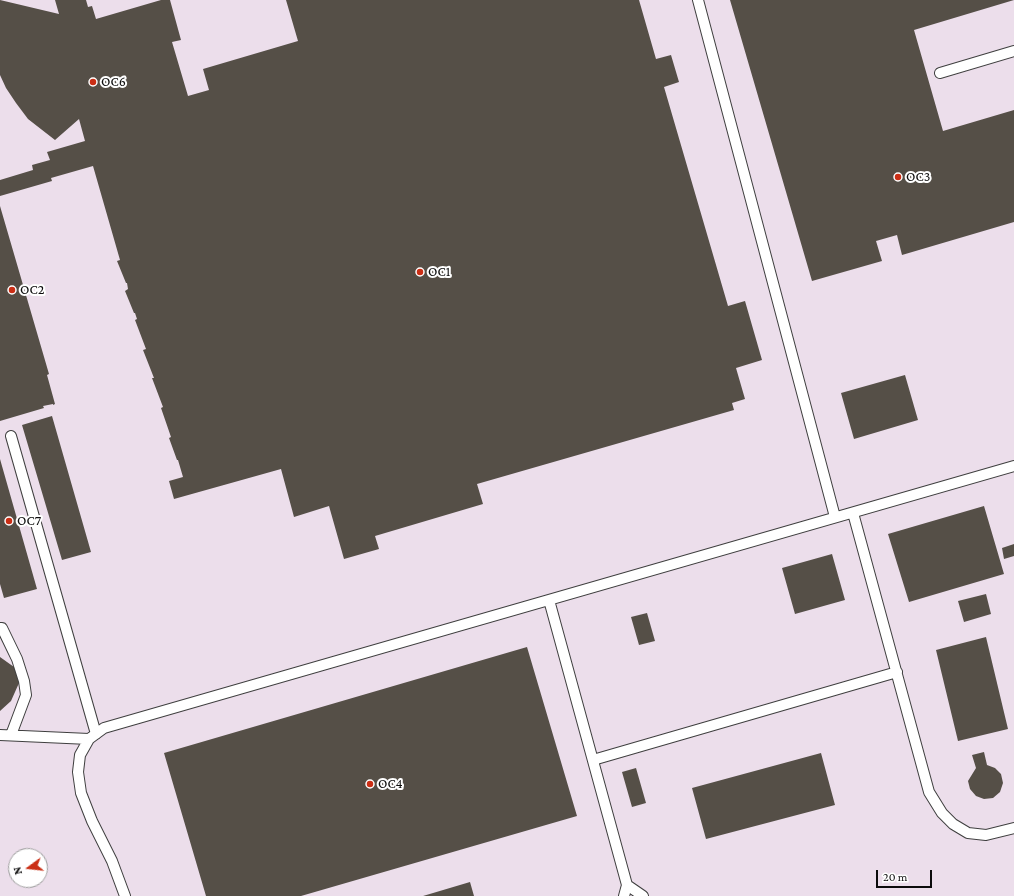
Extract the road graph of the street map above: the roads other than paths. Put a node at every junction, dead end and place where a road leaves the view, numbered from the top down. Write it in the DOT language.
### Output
graph roads {
  1 [pos="698,0"];
  2 [pos="1014,52"];
  3 [pos="940,73"];
  4 [pos="11,436"];
  5 [pos="1014,466"];
  6 [pos="853,513"];
  7 [pos="835,517"];
  8 [pos="550,600"];
  9 [pos="0,628"];
  10 [pos="896,672"];
  11 [pos="0,735"];
  12 [pos="11,735"];
  13 [pos="92,736"];
  14 [pos="593,760"];
  15 [pos="1014,828"];
  16 [pos="627,885"];
  17 [pos="125,896"];
  18 [pos="624,896"];
  19 [pos="642,896"];
  1 -- 7 [label="lane"];
  2 -- 3 [label="lane"];
  4 -- 13 [label="lane"];
  5 -- 6 [label="lane"];
  6 -- 7 [label="lane"];
  6 -- 10 [label="lane"];
  7 -- 8 [label="lane"];
  8 -- 13 [label="lane"];
  8 -- 14 [label="lane"];
  9 -- 12 [label="lane"];
  10 -- 14 [label="lane"];
  10 -- 15 [label="lane"];
  11 -- 12 [label="lane"];
  12 -- 13 [label="lane"];
  13 -- 17 [label="lane"];
  14 -- 16 [label="lane"];
  16 -- 18 [label="lane"];
  16 -- 19 [label="lane"];
}
